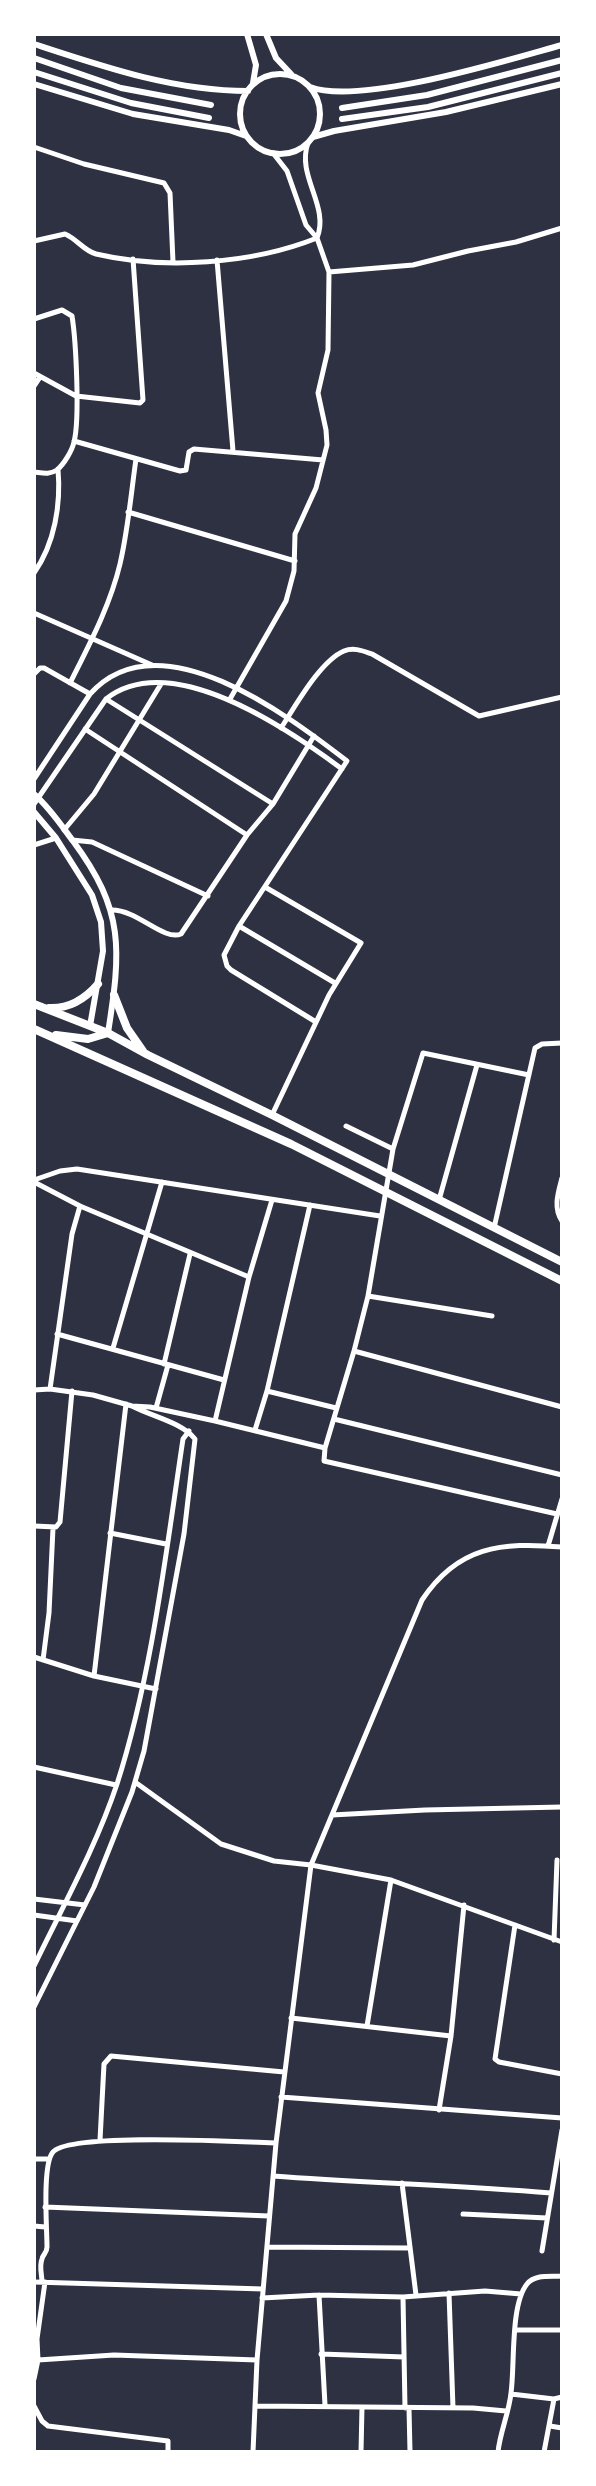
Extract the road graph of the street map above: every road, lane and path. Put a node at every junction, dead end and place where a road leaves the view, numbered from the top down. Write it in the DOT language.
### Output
graph roads {
  1 [pos="248,34"];
  2 [pos="266,34"];
  3 [pos="34,44"];
  4 [pos="561,45"];
  5 [pos="34,58"];
  6 [pos="561,60"];
  7 [pos="34,72"];
  8 [pos="561,73"];
  9 [pos="294,76"];
  10 [pos="34,84"];
  11 [pos="561,84"];
  12 [pos="310,87"];
  13 [pos="250,88"];
  14 [pos="211,105"];
  15 [pos="342,108"];
  16 [pos="209,118"];
  17 [pos="342,119"];
  18 [pos="248,137"];
  19 [pos="310,140"];
  20 [pos="34,147"];
  21 [pos="273,153"];
  22 [pos="561,228"];
  23 [pos="317,238"];
  24 [pos="34,241"];
  25 [pos="133,259"];
  26 [pos="217,260"];
  27 [pos="173,262"];
  28 [pos="329,272"];
  29 [pos="34,319"];
  30 [pos="34,373"];
  31 [pos="40,377"];
  32 [pos="34,386"];
  33 [pos="76,396"];
  34 [pos="75,441"];
  35 [pos="233,451"];
  36 [pos="136,459"];
  37 [pos="323,459"];
  38 [pos="58,469"];
  39 [pos="34,472"];
  40 [pos="128,512"];
  41 [pos="295,561"];
  42 [pos="34,573"];
  43 [pos="34,614"];
  44 [pos="92,639"];
  45 [pos="154,666"];
  46 [pos="34,674"];
  47 [pos="70,683"];
  48 [pos="161,684"];
  49 [pos="237,688"];
  50 [pos="90,694"];
  51 [pos="561,697"];
  52 [pos="106,699"];
  53 [pos="230,699"];
  54 [pos="287,719"];
  55 [pos="140,720"];
  56 [pos="281,728"];
  57 [pos="85,729"];
  58 [pos="314,736"];
  59 [pos="309,744"];
  60 [pos="119,751"];
  61 [pos="342,769"];
  62 [pos="34,778"];
  63 [pos="36,798"];
  64 [pos="273,804"];
  65 [pos="34,812"];
  66 [pos="64,830"];
  67 [pos="247,836"];
  68 [pos="56,838"];
  69 [pos="72,840"];
  70 [pos="34,845"];
  71 [pos="265,887"];
  72 [pos="208,896"];
  73 [pos="112,910"];
  74 [pos="239,926"];
  75 [pos="335,983"];
  76 [pos="98,984"];
  77 [pos="114,995"];
  78 [pos="34,1004"];
  79 [pos="45,1008"];
  80 [pos="316,1022"];
  81 [pos="90,1026"];
  82 [pos="34,1029"];
  83 [pos="108,1033"];
  84 [pos="46,1034"];
  85 [pos="88,1039"];
  86 [pos="561,1043"];
  87 [pos="148,1055"];
  88 [pos="96,1056"];
  89 [pos="477,1065"];
  90 [pos="529,1076"];
  91 [pos="272,1115"];
  92 [pos="346,1125"];
  93 [pos="393,1149"];
  94 [pos="388,1175"];
  95 [pos="561,1179"];
  96 [pos="34,1181"];
  97 [pos="162,1182"];
  98 [pos="385,1193"];
  99 [pos="272,1200"];
  100 [pos="438,1200"];
  101 [pos="310,1205"];
  102 [pos="80,1206"];
  103 [pos="380,1216"];
  104 [pos="561,1221"];
  105 [pos="494,1228"];
  106 [pos="146,1235"];
  107 [pos="190,1254"];
  108 [pos="561,1262"];
  109 [pos="249,1277"];
  110 [pos="561,1281"];
  111 [pos="368,1296"];
  112 [pos="492,1316"];
  113 [pos="57,1334"];
  114 [pos="113,1348"];
  115 [pos="354,1351"];
  116 [pos="166,1364"];
  117 [pos="224,1380"];
  118 [pos="50,1389"];
  119 [pos="34,1390"];
  120 [pos="72,1391"];
  121 [pos="267,1391"];
  122 [pos="129,1405"];
  123 [pos="561,1407"];
  124 [pos="156,1408"];
  125 [pos="336,1408"];
  126 [pos="334,1419"];
  127 [pos="215,1420"];
  128 [pos="255,1430"];
  129 [pos="189,1431"];
  130 [pos="325,1448"];
  131 [pos="561,1475"];
  132 [pos="561,1499"];
  133 [pos="557,1514"];
  134 [pos="34,1526"];
  135 [pos="53,1528"];
  136 [pos="110,1533"];
  137 [pos="166,1544"];
  138 [pos="548,1546"];
  139 [pos="561,1547"];
  140 [pos="34,1657"];
  141 [pos="43,1660"];
  142 [pos="94,1676"];
  143 [pos="142,1687"];
  144 [pos="156,1689"];
  145 [pos="34,1767"];
  146 [pos="135,1782"];
  147 [pos="116,1785"];
  148 [pos="561,1807"];
  149 [pos="332,1815"];
  150 [pos="557,1860"];
  151 [pos="311,1864"];
  152 [pos="391,1880"];
  153 [pos="34,1899"];
  154 [pos="65,1903"];
  155 [pos="85,1905"];
  156 [pos="464,1905"];
  157 [pos="34,1915"];
  158 [pos="57,1918"];
  159 [pos="77,1921"];
  160 [pos="515,1924"];
  161 [pos="554,1940"];
  162 [pos="561,1942"];
  163 [pos="34,1966"];
  164 [pos="34,2007"];
  165 [pos="291,2018"];
  166 [pos="367,2026"];
  167 [pos="451,2036"];
  168 [pos="284,2072"];
  169 [pos="561,2074"];
  170 [pos="281,2097"];
  171 [pos="440,2110"];
  172 [pos="561,2118"];
  173 [pos="561,2130"];
  174 [pos="100,2140"];
  175 [pos="276,2143"];
  176 [pos="34,2159"];
  177 [pos="48,2159"];
  178 [pos="273,2176"];
  179 [pos="553,2181"];
  180 [pos="561,2181"];
  181 [pos="402,2183"];
  182 [pos="551,2193"];
  183 [pos="45,2207"];
  184 [pos="463,2214"];
  185 [pos="269,2216"];
  186 [pos="547,2218"];
  187 [pos="34,2226"];
  188 [pos="45,2227"];
  189 [pos="267,2247"];
  190 [pos="410,2248"];
  191 [pos="542,2251"];
  192 [pos="561,2276"];
  193 [pos="34,2282"];
  194 [pos="44,2282"];
  195 [pos="263,2289"];
  196 [pos="449,2293"];
  197 [pos="521,2294"];
  198 [pos="319,2295"];
  199 [pos="416,2295"];
  200 [pos="403,2297"];
  201 [pos="262,2298"];
  202 [pos="516,2330"];
  203 [pos="561,2330"];
  204 [pos="36,2339"];
  205 [pos="321,2354"];
  206 [pos="404,2357"];
  207 [pos="38,2360"];
  208 [pos="257,2360"];
  209 [pos="34,2379"];
  210 [pos="511,2394"];
  211 [pos="561,2397"];
  212 [pos="554,2399"];
  213 [pos="325,2405"];
  214 [pos="34,2406"];
  215 [pos="256,2406"];
  216 [pos="362,2407"];
  217 [pos="407,2408"];
  218 [pos="453,2408"];
  219 [pos="506,2411"];
  220 [pos="550,2426"];
  221 [pos="561,2428"];
  222 [pos="168,2451"];
  223 [pos="253,2451"];
  224 [pos="361,2451"];
  225 [pos="411,2451"];
  226 [pos="498,2451"];
  227 [pos="544,2451"];
  1 -- 13 [label="street"];
  2 -- 9 [label="street"];
  3 -- 13 [label="street"];
  4 -- 12 [label="street"];
  5 -- 14 [label="street"];
  6 -- 15 [label="street"];
  7 -- 16 [label="street"];
  8 -- 17 [label="street"];
  9 -- 12 [label="street"];
  9 -- 13 [label="street"];
  10 -- 18 [label="street"];
  11 -- 19 [label="street"];
  12 -- 19 [label="street"];
  13 -- 18 [label="street"];
  18 -- 21 [label="street"];
  19 -- 21 [label="street"];
  19 -- 23 [label="street"];
  20 -- 27 [label="street"];
  21 -- 23 [label="street"];
  22 -- 28 [label="street"];
  23 -- 26 [label="street"];
  23 -- 28 [label="street"];
  24 -- 25 [label="street"];
  25 -- 27 [label="street"];
  25 -- 33 [label="street"];
  26 -- 27 [label="street"];
  26 -- 35 [label="street"];
  28 -- 37 [label="street"];
  29 -- 33 [label="street"];
  30 -- 31 [label="street"];
  31 -- 32 [label="street"];
  31 -- 33 [label="street"];
  33 -- 34 [label="street"];
  34 -- 36 [label="street"];
  34 -- 38 [label="street"];
  35 -- 36 [label="street"];
  35 -- 37 [label="street"];
  36 -- 40 [label="street"];
  37 -- 41 [label="street"];
  38 -- 39 [label="street"];
  38 -- 42 [label="street"];
  40 -- 41 [label="street"];
  40 -- 44 [label="street"];
  41 -- 49 [label="street"];
  43 -- 44 [label="street"];
  44 -- 45 [label="street"];
  44 -- 47 [label="street"];
  45 -- 49 [label="street"];
  45 -- 50 [label="street"];
  46 -- 47 [label="street"];
  47 -- 50 [label="street"];
  48 -- 52 [label="street"];
  48 -- 53 [label="street"];
  48 -- 55 [label="street"];
  49 -- 53 [label="street"];
  49 -- 54 [label="street"];
  50 -- 62 [label="street"];
  51 -- 54 [label="street"];
  52 -- 55 [label="street"];
  52 -- 57 [label="street"];
  53 -- 56 [label="street"];
  54 -- 56 [label="street"];
  54 -- 58 [label="street"];
  55 -- 60 [label="street"];
  55 -- 64 [label="street"];
  56 -- 59 [label="street"];
  57 -- 60 [label="street"];
  57 -- 63 [label="street"];
  58 -- 59 [label="street"];
  58 -- 61 [label="street"];
  59 -- 61 [label="street"];
  59 -- 64 [label="street"];
  60 -- 66 [label="street"];
  60 -- 67 [label="street"];
  61 -- 71 [label="street"];
  63 -- 66 [label="street"];
  64 -- 67 [label="street"];
  65 -- 68 [label="street"];
  66 -- 69 [label="street"];
  67 -- 72 [label="street"];
  68 -- 70 [label="street"];
  68 -- 76 [label="street"];
  69 -- 72 [label="street"];
  69 -- 73 [label="street"];
  71 -- 74 [label="street"];
  71 -- 75 [label="street"];
  72 -- 73 [label="street"];
  73 -- 77 [label="street"];
  74 -- 75 [label="street"];
  74 -- 80 [label="street"];
  75 -- 80 [label="street"];
  76 -- 79 [label="highway"];
  76 -- 81 [label="street"];
  77 -- 83 [label="street"];
  77 -- 87 [label="highway"];
  78 -- 79 [label="highway"];
  79 -- 81 [label="highway"];
  80 -- 91 [label="street"];
  81 -- 83 [label="highway"];
  81 -- 85 [label="highway"];
  82 -- 84 [label="highway"];
  83 -- 85 [label="highway"];
  83 -- 87 [label="highway"];
  84 -- 85 [label="highway"];
  84 -- 88 [label="highway"];
  85 -- 88 [label="highway"];
  86 -- 90 [label="street"];
  87 -- 91 [label="highway"];
  88 -- 98 [label="highway"];
  89 -- 90 [label="street"];
  89 -- 93 [label="street"];
  89 -- 100 [label="street"];
  90 -- 105 [label="street"];
  91 -- 94 [label="highway"];
  92 -- 93 [label="street"];
  93 -- 94 [label="street"];
  94 -- 98 [label="street"];
  94 -- 100 [label="highway"];
  95 -- 104 [label="street"];
  96 -- 97 [label="street"];
  96 -- 102 [label="street"];
  97 -- 99 [label="street"];
  97 -- 106 [label="street"];
  98 -- 103 [label="street"];
  98 -- 110 [label="highway"];
  99 -- 101 [label="street"];
  99 -- 109 [label="street"];
  100 -- 105 [label="highway"];
  101 -- 103 [label="street"];
  101 -- 121 [label="street"];
  102 -- 106 [label="street"];
  102 -- 113 [label="street"];
  103 -- 111 [label="street"];
  105 -- 108 [label="highway"];
  106 -- 107 [label="street"];
  106 -- 114 [label="street"];
  107 -- 109 [label="street"];
  107 -- 116 [label="street"];
  109 -- 117 [label="street"];
  111 -- 112 [label="street"];
  111 -- 115 [label="street"];
  113 -- 114 [label="street"];
  113 -- 118 [label="street"];
  114 -- 116 [label="street"];
  115 -- 123 [label="street"];
  115 -- 125 [label="street"];
  116 -- 117 [label="street"];
  116 -- 124 [label="street"];
  117 -- 127 [label="street"];
  118 -- 119 [label="street"];
  118 -- 120 [label="street"];
  120 -- 122 [label="street"];
  120 -- 135 [label="street"];
  121 -- 125 [label="street"];
  121 -- 128 [label="street"];
  122 -- 124 [label="street"];
  122 -- 129 [label="street"];
  122 -- 136 [label="street"];
  124 -- 127 [label="street"];
  125 -- 126 [label="street"];
  126 -- 130 [label="street"];
  126 -- 131 [label="street"];
  127 -- 128 [label="street"];
  128 -- 130 [label="street"];
  129 -- 137 [label="street"];
  129 -- 144 [label="street"];
  130 -- 133 [label="street"];
  132 -- 133 [label="street"];
  133 -- 138 [label="street"];
  134 -- 135 [label="street"];
  135 -- 141 [label="street"];
  136 -- 137 [label="street"];
  136 -- 142 [label="street"];
  137 -- 143 [label="street"];
  138 -- 139 [label="street"];
  138 -- 149 [label="street"];
  140 -- 141 [label="street"];
  141 -- 142 [label="street"];
  142 -- 143 [label="street"];
  143 -- 144 [label="street"];
  143 -- 147 [label="street"];
  144 -- 146 [label="street"];
  145 -- 147 [label="street"];
  146 -- 151 [label="street"];
  146 -- 155 [label="street"];
  147 -- 154 [label="street"];
  148 -- 149 [label="street"];
  149 -- 151 [label="street"];
  150 -- 161 [label="street"];
  151 -- 152 [label="street"];
  151 -- 165 [label="street"];
  152 -- 156 [label="street"];
  152 -- 166 [label="street"];
  153 -- 154 [label="street"];
  154 -- 155 [label="street"];
  154 -- 158 [label="street"];
  155 -- 159 [label="street"];
  156 -- 160 [label="street"];
  156 -- 167 [label="street"];
  157 -- 158 [label="street"];
  158 -- 159 [label="street"];
  158 -- 163 [label="street"];
  159 -- 164 [label="street"];
  160 -- 161 [label="street"];
  160 -- 169 [label="street"];
  161 -- 162 [label="street"];
  165 -- 166 [label="street"];
  165 -- 168 [label="street"];
  166 -- 167 [label="street"];
  167 -- 171 [label="street"];
  168 -- 170 [label="street"];
  168 -- 174 [label="street"];
  170 -- 171 [label="street"];
  170 -- 175 [label="street"];
  171 -- 172 [label="street"];
  173 -- 179 [label="street"];
  174 -- 175 [label="street"];
  174 -- 177 [label="street"];
  175 -- 178 [label="street"];
  176 -- 177 [label="street"];
  177 -- 183 [label="street"];
  178 -- 181 [label="street"];
  178 -- 185 [label="street"];
  179 -- 180 [label="street"];
  179 -- 182 [label="street"];
  181 -- 182 [label="street"];
  181 -- 190 [label="street"];
  182 -- 186 [label="street"];
  183 -- 185 [label="street"];
  183 -- 188 [label="street"];
  184 -- 186 [label="street"];
  185 -- 189 [label="street"];
  186 -- 191 [label="street"];
  187 -- 188 [label="street"];
  188 -- 194 [label="street"];
  189 -- 190 [label="street"];
  189 -- 195 [label="street"];
  190 -- 199 [label="street"];
  192 -- 197 [label="street"];
  193 -- 194 [label="street"];
  194 -- 195 [label="street"];
  194 -- 204 [label="street"];
  195 -- 201 [label="street"];
  196 -- 197 [label="street"];
  196 -- 199 [label="street"];
  196 -- 218 [label="street"];
  197 -- 202 [label="street"];
  198 -- 200 [label="street"];
  198 -- 201 [label="street"];
  198 -- 205 [label="street"];
  199 -- 200 [label="street"];
  200 -- 206 [label="street"];
  201 -- 208 [label="street"];
  202 -- 203 [label="street"];
  202 -- 210 [label="street"];
  204 -- 207 [label="street"];
  205 -- 206 [label="street"];
  205 -- 213 [label="street"];
  206 -- 217 [label="street"];
  207 -- 208 [label="street"];
  207 -- 209 [label="street"];
  208 -- 215 [label="street"];
  210 -- 212 [label="street"];
  210 -- 219 [label="street"];
  211 -- 212 [label="street"];
  212 -- 220 [label="street"];
  213 -- 215 [label="street"];
  213 -- 216 [label="street"];
  214 -- 222 [label="street"];
  215 -- 223 [label="street"];
  216 -- 217 [label="street"];
  216 -- 224 [label="street"];
  217 -- 218 [label="street"];
  217 -- 225 [label="street"];
  218 -- 219 [label="street"];
  219 -- 226 [label="street"];
  220 -- 221 [label="street"];
  220 -- 227 [label="street"];
}
